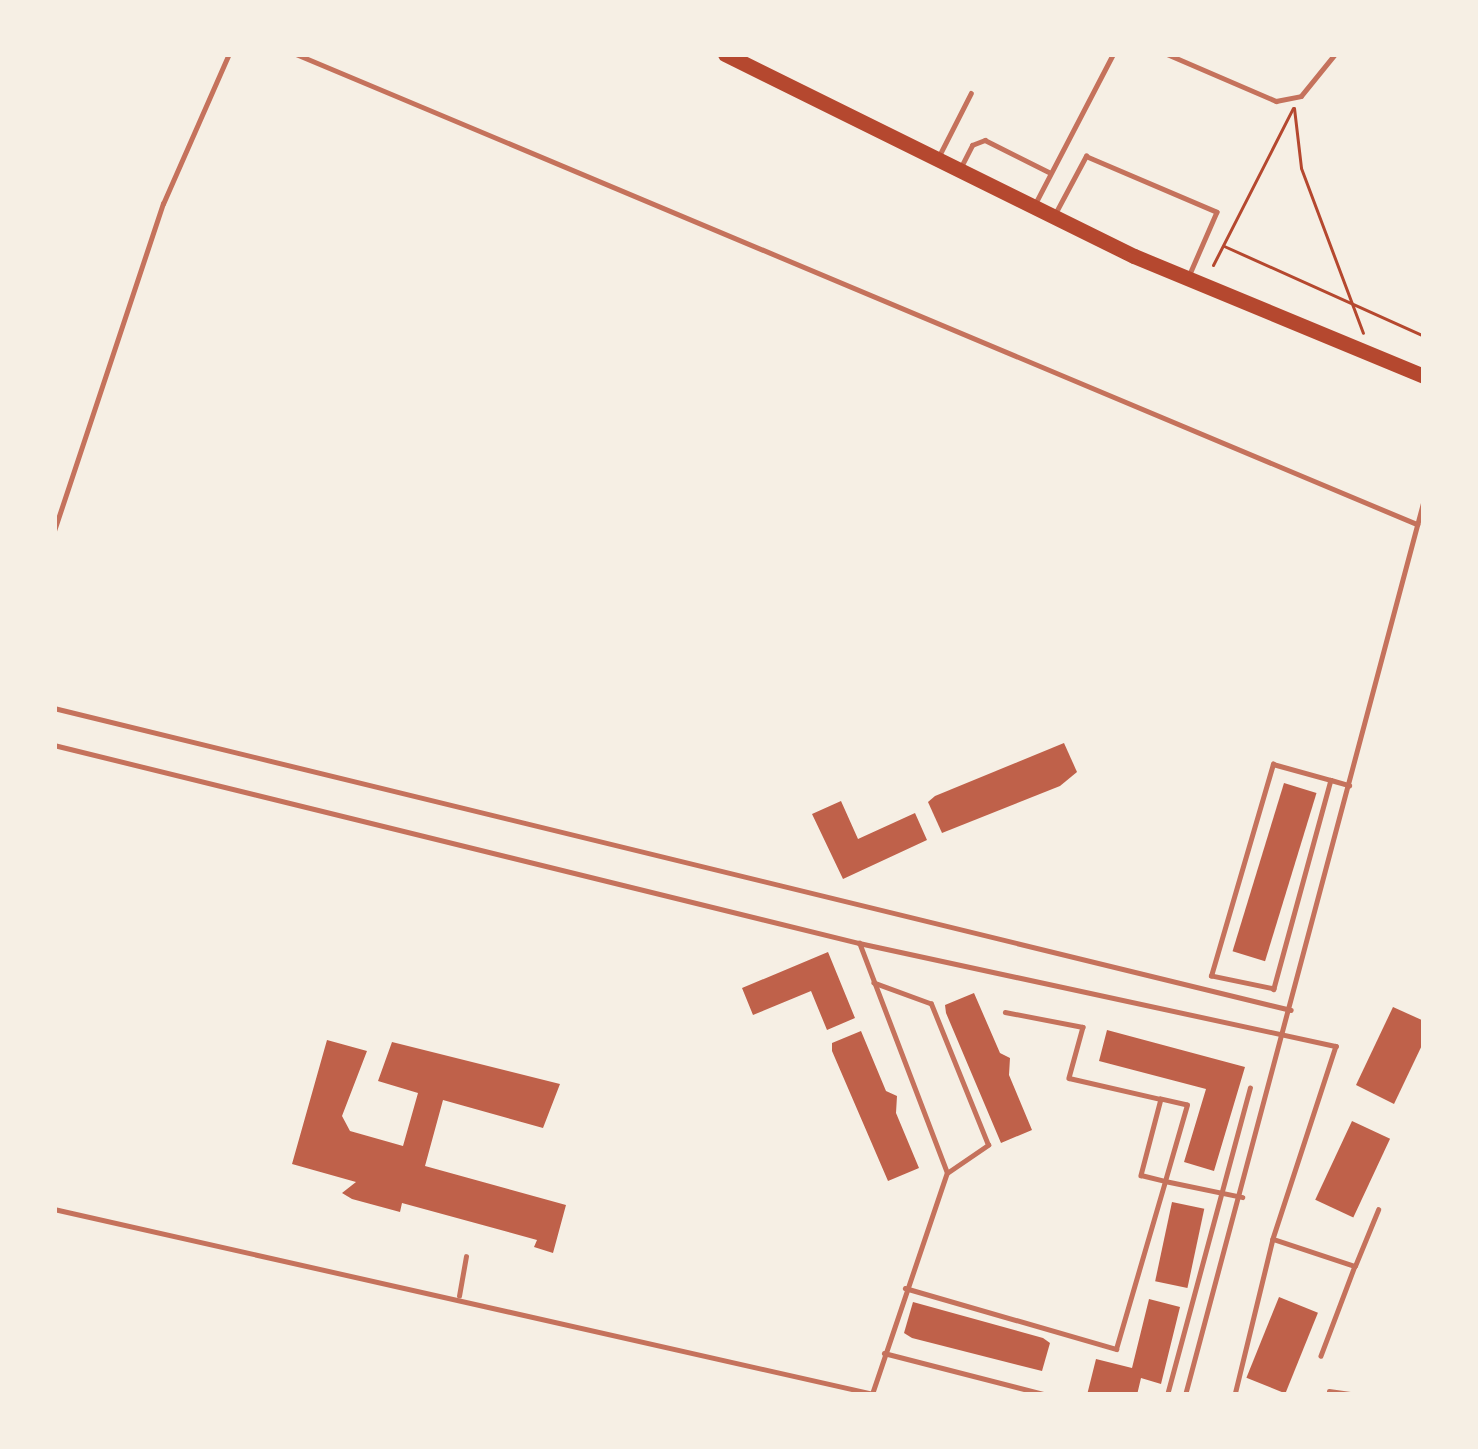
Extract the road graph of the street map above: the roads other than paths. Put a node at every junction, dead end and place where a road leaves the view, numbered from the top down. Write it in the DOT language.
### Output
graph roads {
  1 [pos="229,54"];
  2 [pos="296,54"];
  3 [pos="725,54"];
  4 [pos="1113,54"];
  5 [pos="1167,54"];
  6 [pos="1335,54"];
  7 [pos="970,93"];
  8 [pos="938,159"];
  9 [pos="960,170"];
  10 [pos="1051,173"];
  11 [pos="1033,207"];
  12 [pos="1053,217"];
  13 [pos="1187,279"];
  14 [pos="1424,376"];
  15 [pos="1424,499"];
  16 [pos="1418,524"];
  17 [pos="54,531"];
  18 [pos="54,708"];
  19 [pos="54,745"];
  20 [pos="1331,780"];
  21 [pos="1349,785"];
  22 [pos="859,943"];
  23 [pos="874,983"];
  24 [pos="1291,1010"];
  25 [pos="1005,1012"];
  26 [pos="1284,1036"];
  27 [pos="1250,1088"];
  28 [pos="1161,1099"];
  29 [pos="947,1173"];
  30 [pos="1165,1181"];
  31 [pos="1219,1192"];
  32 [pos="1242,1196"];
  33 [pos="54,1210"];
  34 [pos="1378,1210"];
  35 [pos="1273,1239"];
  36 [pos="466,1258"];
  37 [pos="1355,1266"];
  38 [pos="904,1288"];
  39 [pos="459,1296"];
  40 [pos="884,1353"];
  41 [pos="1321,1356"];
  42 [pos="1329,1391"];
  43 [pos="875,1394"];
  44 [pos="1048,1395"];
  45 [pos="1167,1395"];
  46 [pos="1185,1395"];
  47 [pos="1235,1395"];
  48 [pos="1359,1395"];
  1 -- 17 [label="lane"];
  2 -- 16 [label="lane"];
  3 -- 8 [label="main road"];
  4 -- 10 [label="lane"];
  5 -- 6 [label="lane"];
  7 -- 8 [label="lane"];
  8 -- 9 [label="main road"];
  9 -- 10 [label="lane"];
  9 -- 11 [label="main road"];
  10 -- 11 [label="lane"];
  11 -- 12 [label="main road"];
  12 -- 13 [label="main road"];
  12 -- 13 [label="lane"];
  13 -- 14 [label="main road"];
  15 -- 16 [label="lane"];
  16 -- 21 [label="lane"];
  18 -- 24 [label="lane"];
  19 -- 22 [label="lane"];
  20 -- 20 [label="lane"];
  20 -- 21 [label="lane"];
  21 -- 24 [label="lane"];
  22 -- 23 [label="lane"];
  22 -- 26 [label="lane"];
  23 -- 29 [label="lane"];
  23 -- 29 [label="lane"];
  24 -- 26 [label="lane"];
  25 -- 28 [label="lane"];
  26 -- 32 [label="lane"];
  26 -- 35 [label="lane"];
  27 -- 31 [label="lane"];
  28 -- 30 [label="lane"];
  28 -- 30 [label="lane"];
  29 -- 38 [label="lane"];
  30 -- 31 [label="lane"];
  30 -- 38 [label="lane"];
  31 -- 32 [label="lane"];
  31 -- 45 [label="lane"];
  32 -- 46 [label="lane"];
  33 -- 39 [label="lane"];
  34 -- 37 [label="lane"];
  35 -- 37 [label="lane"];
  35 -- 47 [label="lane"];
  36 -- 39 [label="lane"];
  37 -- 41 [label="lane"];
  38 -- 40 [label="lane"];
  39 -- 43 [label="lane"];
  40 -- 43 [label="lane"];
  40 -- 44 [label="lane"];
  42 -- 48 [label="lane"];
}
